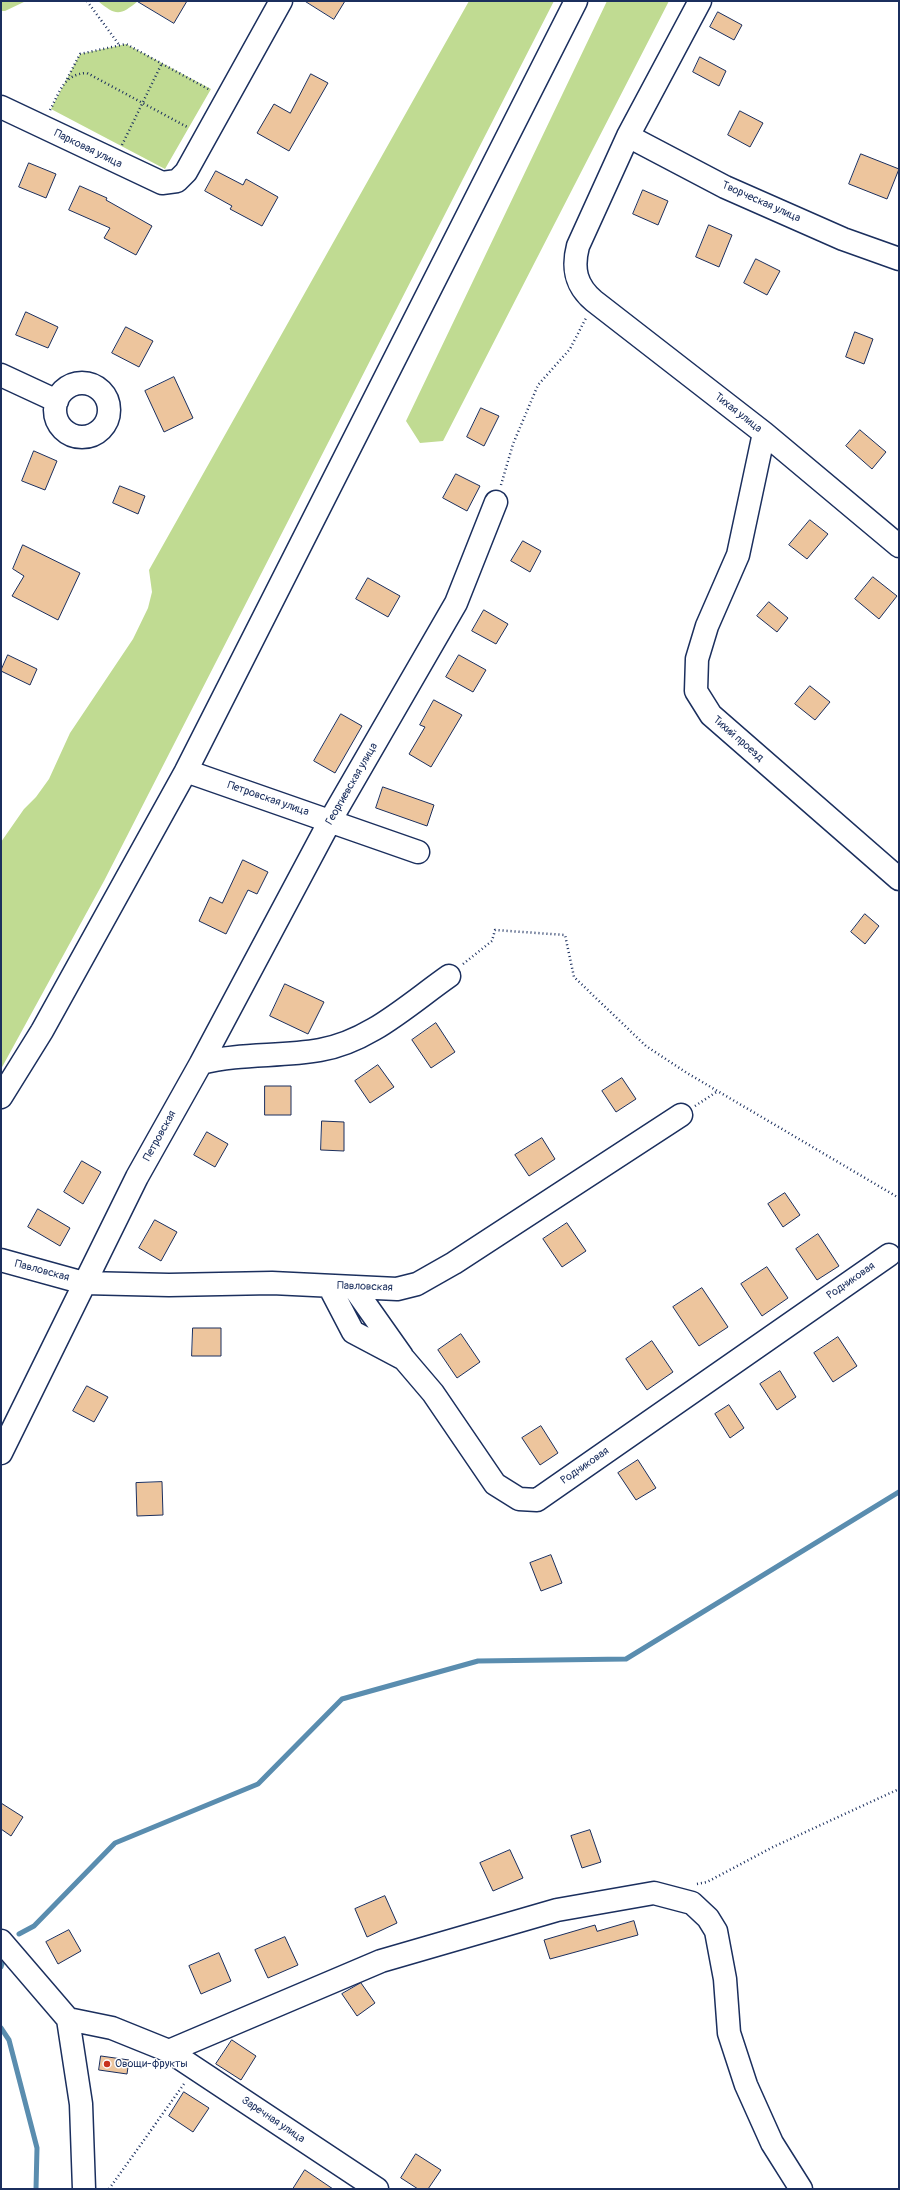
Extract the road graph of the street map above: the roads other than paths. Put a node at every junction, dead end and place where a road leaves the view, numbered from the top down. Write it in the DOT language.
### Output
graph roads {
  1 [pos="281,1"];
  2 [pos="576,1"];
  3 [pos="700,1"];
  4 [pos="1,107"];
  5 [pos="628,136"];
  6 [pos="899,259"];
  7 [pos="1,375"];
  8 [pos="57,401"];
  9 [pos="764,432"];
  10 [pos="496,502"];
  11 [pos="899,546"];
  12 [pos="186,770"];
  13 [pos="330,821"];
  14 [pos="418,852"];
  15 [pos="899,879"];
  16 [pos="448,976"];
  17 [pos="201,1063"];
  18 [pos="1,1097"];
  19 [pos="681,1115"];
  20 [pos="889,1255"];
  21 [pos="1,1260"];
  22 [pos="84,1283"];
  23 [pos="329,1286"];
  24 [pos="354,1288"];
  25 [pos="404,1359"];
  26 [pos="1,1453"];
  27 [pos="1,1941"];
  28 [pos="68,2019"];
  29 [pos="169,2051"];
  30 [pos="84,2189"];
  31 [pos="377,2189"];
  32 [pos="800,2189"];
  1 -- 4 [label="street, Парковая улица"];
  2 -- 12 [label="street"];
  3 -- 5 [label="street"];
  5 -- 6 [label="street, Творческая улица"];
  5 -- 9 [label="street, Тихая улица"];
  7 -- 8 [label="street"];
  9 -- 11 [label="street, Тихая улица"];
  9 -- 15 [label="street, Тихий проезд"];
  10 -- 13 [label="street, Георгиевская улица"];
  12 -- 13 [label="street, Петровская улица"];
  12 -- 18 [label="street"];
  13 -- 14 [label="street, Петровская улица"];
  13 -- 17 [label="street, Георгиевская улица"];
  16 -- 17 [label="street"];
  17 -- 22 [label="street, Петровская"];
  19 -- 24 [label="street, Павловская"];
  20 -- 25 [label="street, Родниковая"];
  21 -- 22 [label="street, Павловская"];
  22 -- 23 [label="street, Павловская"];
  22 -- 26 [label="street, Петровская"];
  23 -- 24 [label="street, Павловская"];
  23 -- 25 [label="street, Родниковая"];
  24 -- 25 [label="street"];
  27 -- 28 [label="street"];
  28 -- 29 [label="street, Заречная улица"];
  28 -- 30 [label="street"];
  29 -- 31 [label="street, Заречная улица"];
  29 -- 32 [label="street"];
}
